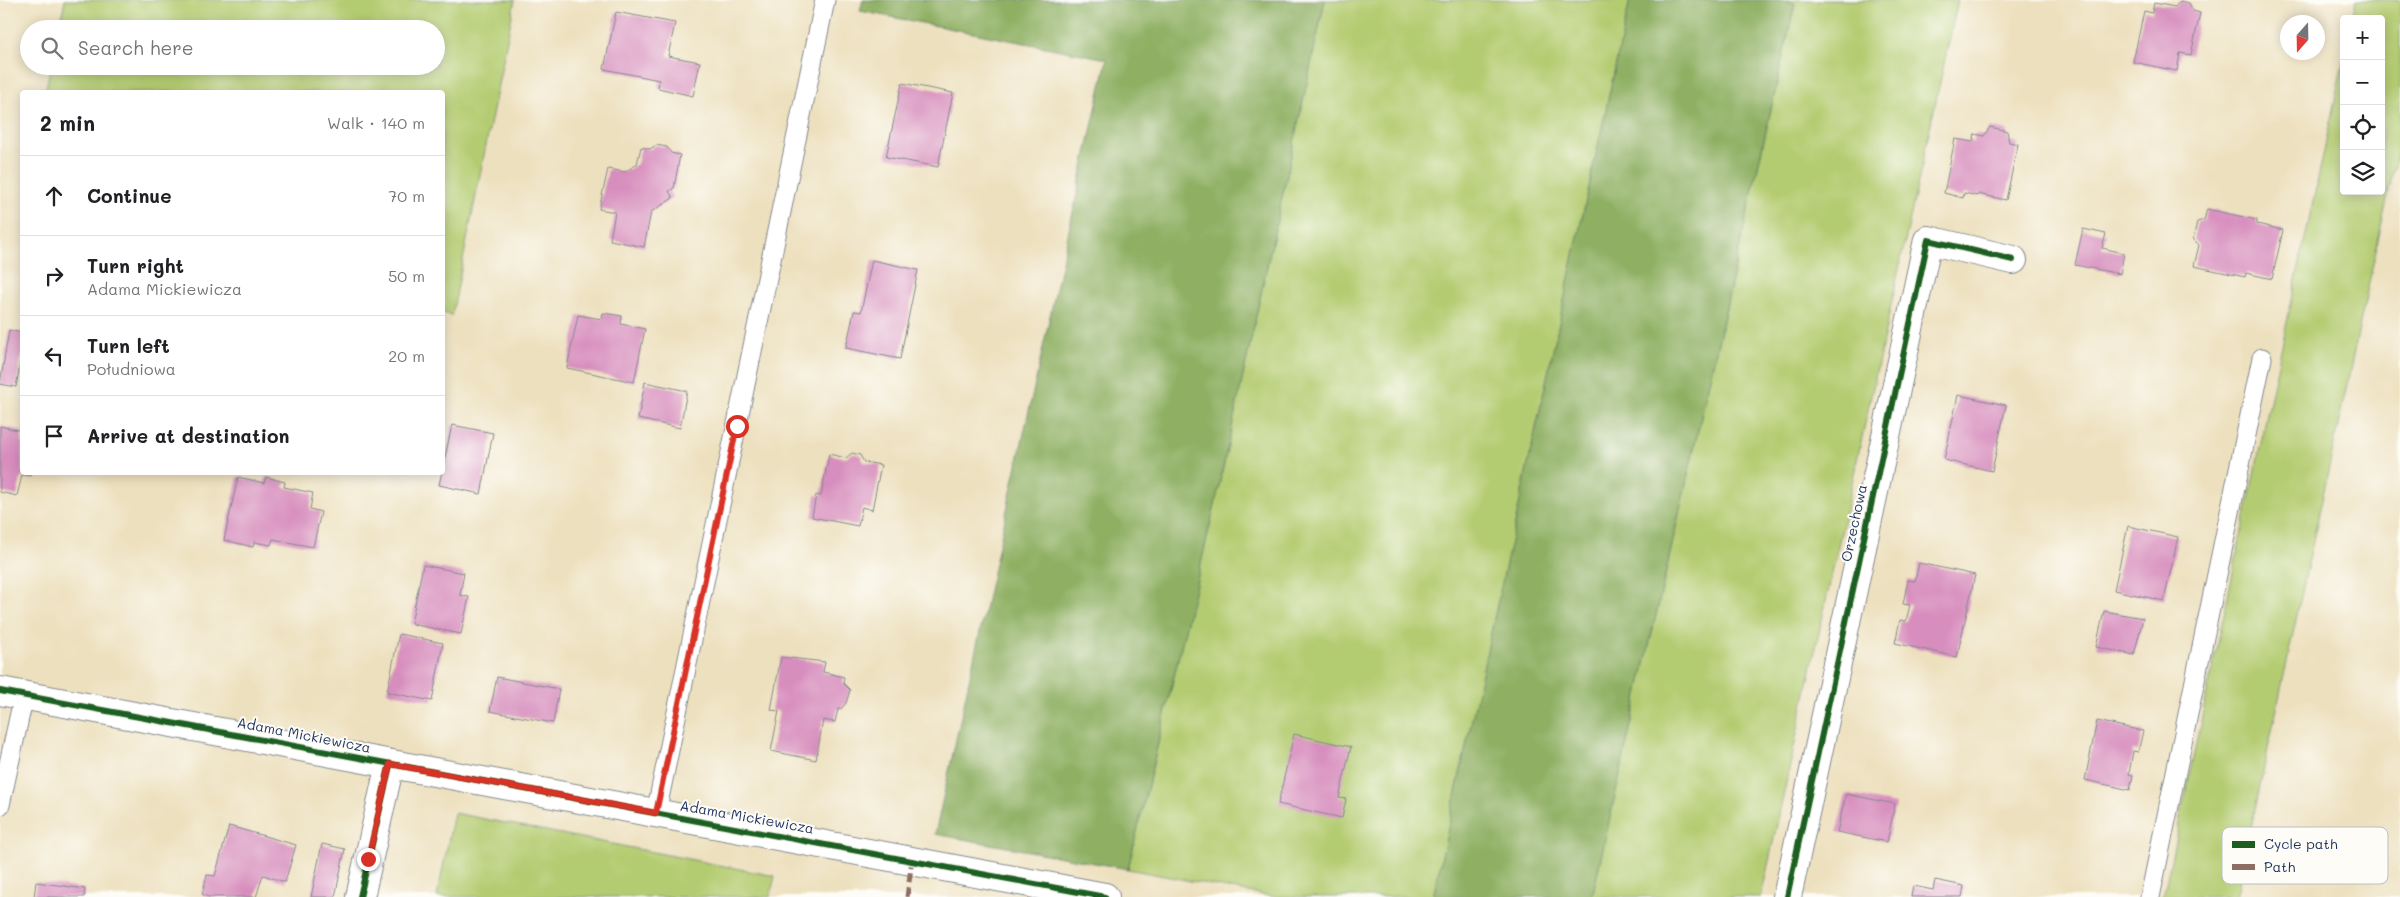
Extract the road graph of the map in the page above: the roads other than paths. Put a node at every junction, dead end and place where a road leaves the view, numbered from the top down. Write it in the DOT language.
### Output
graph roads {
  1 [pos="825,0"];
  2 [pos="2013,260"];
  3 [pos="2262,358"];
  4 [pos="12,693"];
  5 [pos="390,764"];
  6 [pos="0,805"];
  7 [pos="656,813"];
  8 [pos="360,897"];
  9 [pos="1106,897"];
  10 [pos="1787,897"];
  11 [pos="2150,897"];
  1 -- 7 [label="lane"];
  2 -- 10 [label="street, Orzechowa"];
  3 -- 11 [label="lane"];
  4 -- 5 [label="street, Adama Mickiewicza"];
  4 -- 6 [label="lane"];
  5 -- 7 [label="street, Adama Mickiewicza"];
  5 -- 8 [label="street"];
  7 -- 9 [label="street, Adama Mickiewicza"];
}
